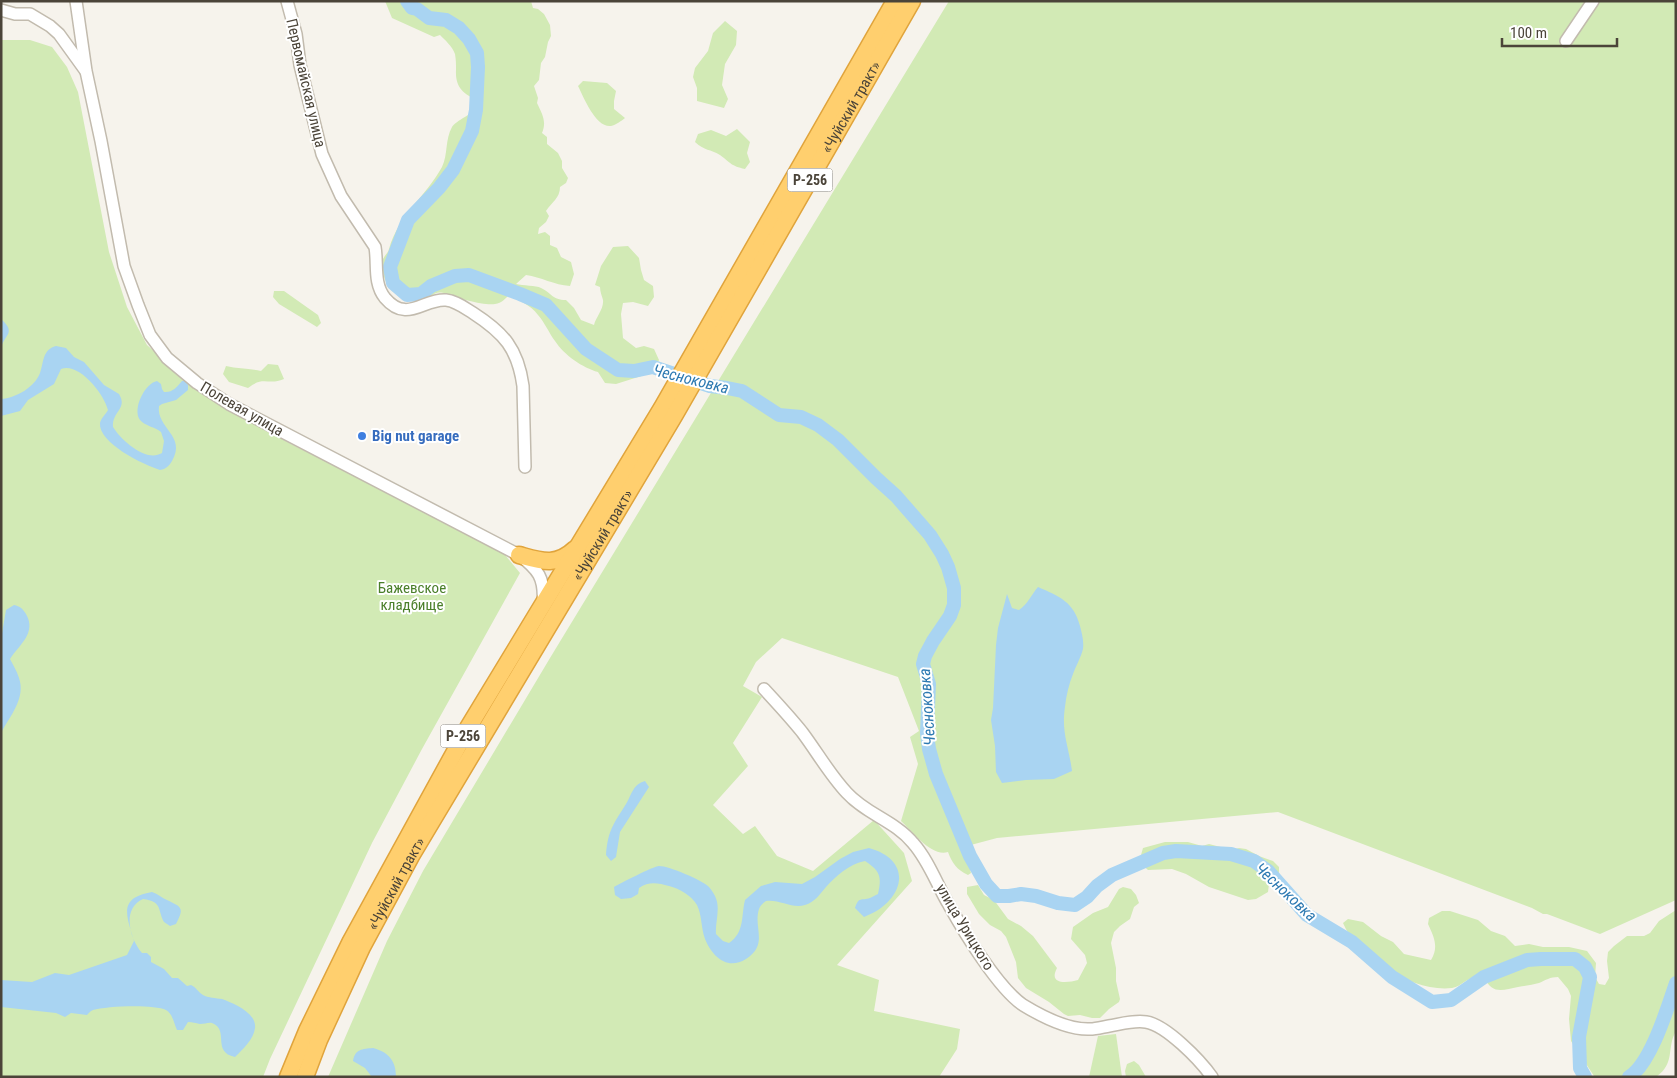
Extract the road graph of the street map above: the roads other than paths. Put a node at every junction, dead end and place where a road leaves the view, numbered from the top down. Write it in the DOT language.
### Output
graph roads {
  1 [pos="76,1"];
  2 [pos="287,1"];
  3 [pos="895,1"];
  4 [pos="912,1"];
  5 [pos="1593,1"];
  6 [pos="1,10"];
  7 [pos="1566,41"];
  8 [pos="86,71"];
  9 [pos="701,356"];
  10 [pos="668,412"];
  11 [pos="525,467"];
  12 [pos="579,546"];
  13 [pos="518,555"];
  14 [pos="543,605"];
  15 [pos="764,690"];
  16 [pos="288,1077"];
  17 [pos="305,1077"];
  18 [pos="1212,1077"];
  1 -- 8 [label="street, Полевая улица"];
  2 -- 11 [label="street, Первомайская улица"];
  3 -- 9 [label="highway, «Чуйский тракт» / Р-256"];
  4 -- 9 [label="highway, «Чуйский тракт» / Р-256"];
  5 -- 7 [label="street"];
  6 -- 8 [label="street"];
  8 -- 13 [label="street, Полевая улица"];
  9 -- 10 [label="highway, «Чуйский тракт» / Р-256"];
  10 -- 12 [label="highway, «Чуйский тракт» / Р-256"];
  10 -- 17 [label="highway, «Чуйский тракт» / Р-256"];
  12 -- 13 [label="highway"];
  12 -- 14 [label="highway, «Чуйский тракт» / Р-256"];
  13 -- 14 [label="street, Полевая улица"];
  14 -- 16 [label="highway, «Чуйский тракт» / Р-256"];
  15 -- 18 [label="street, улица Урицкого"];
}
